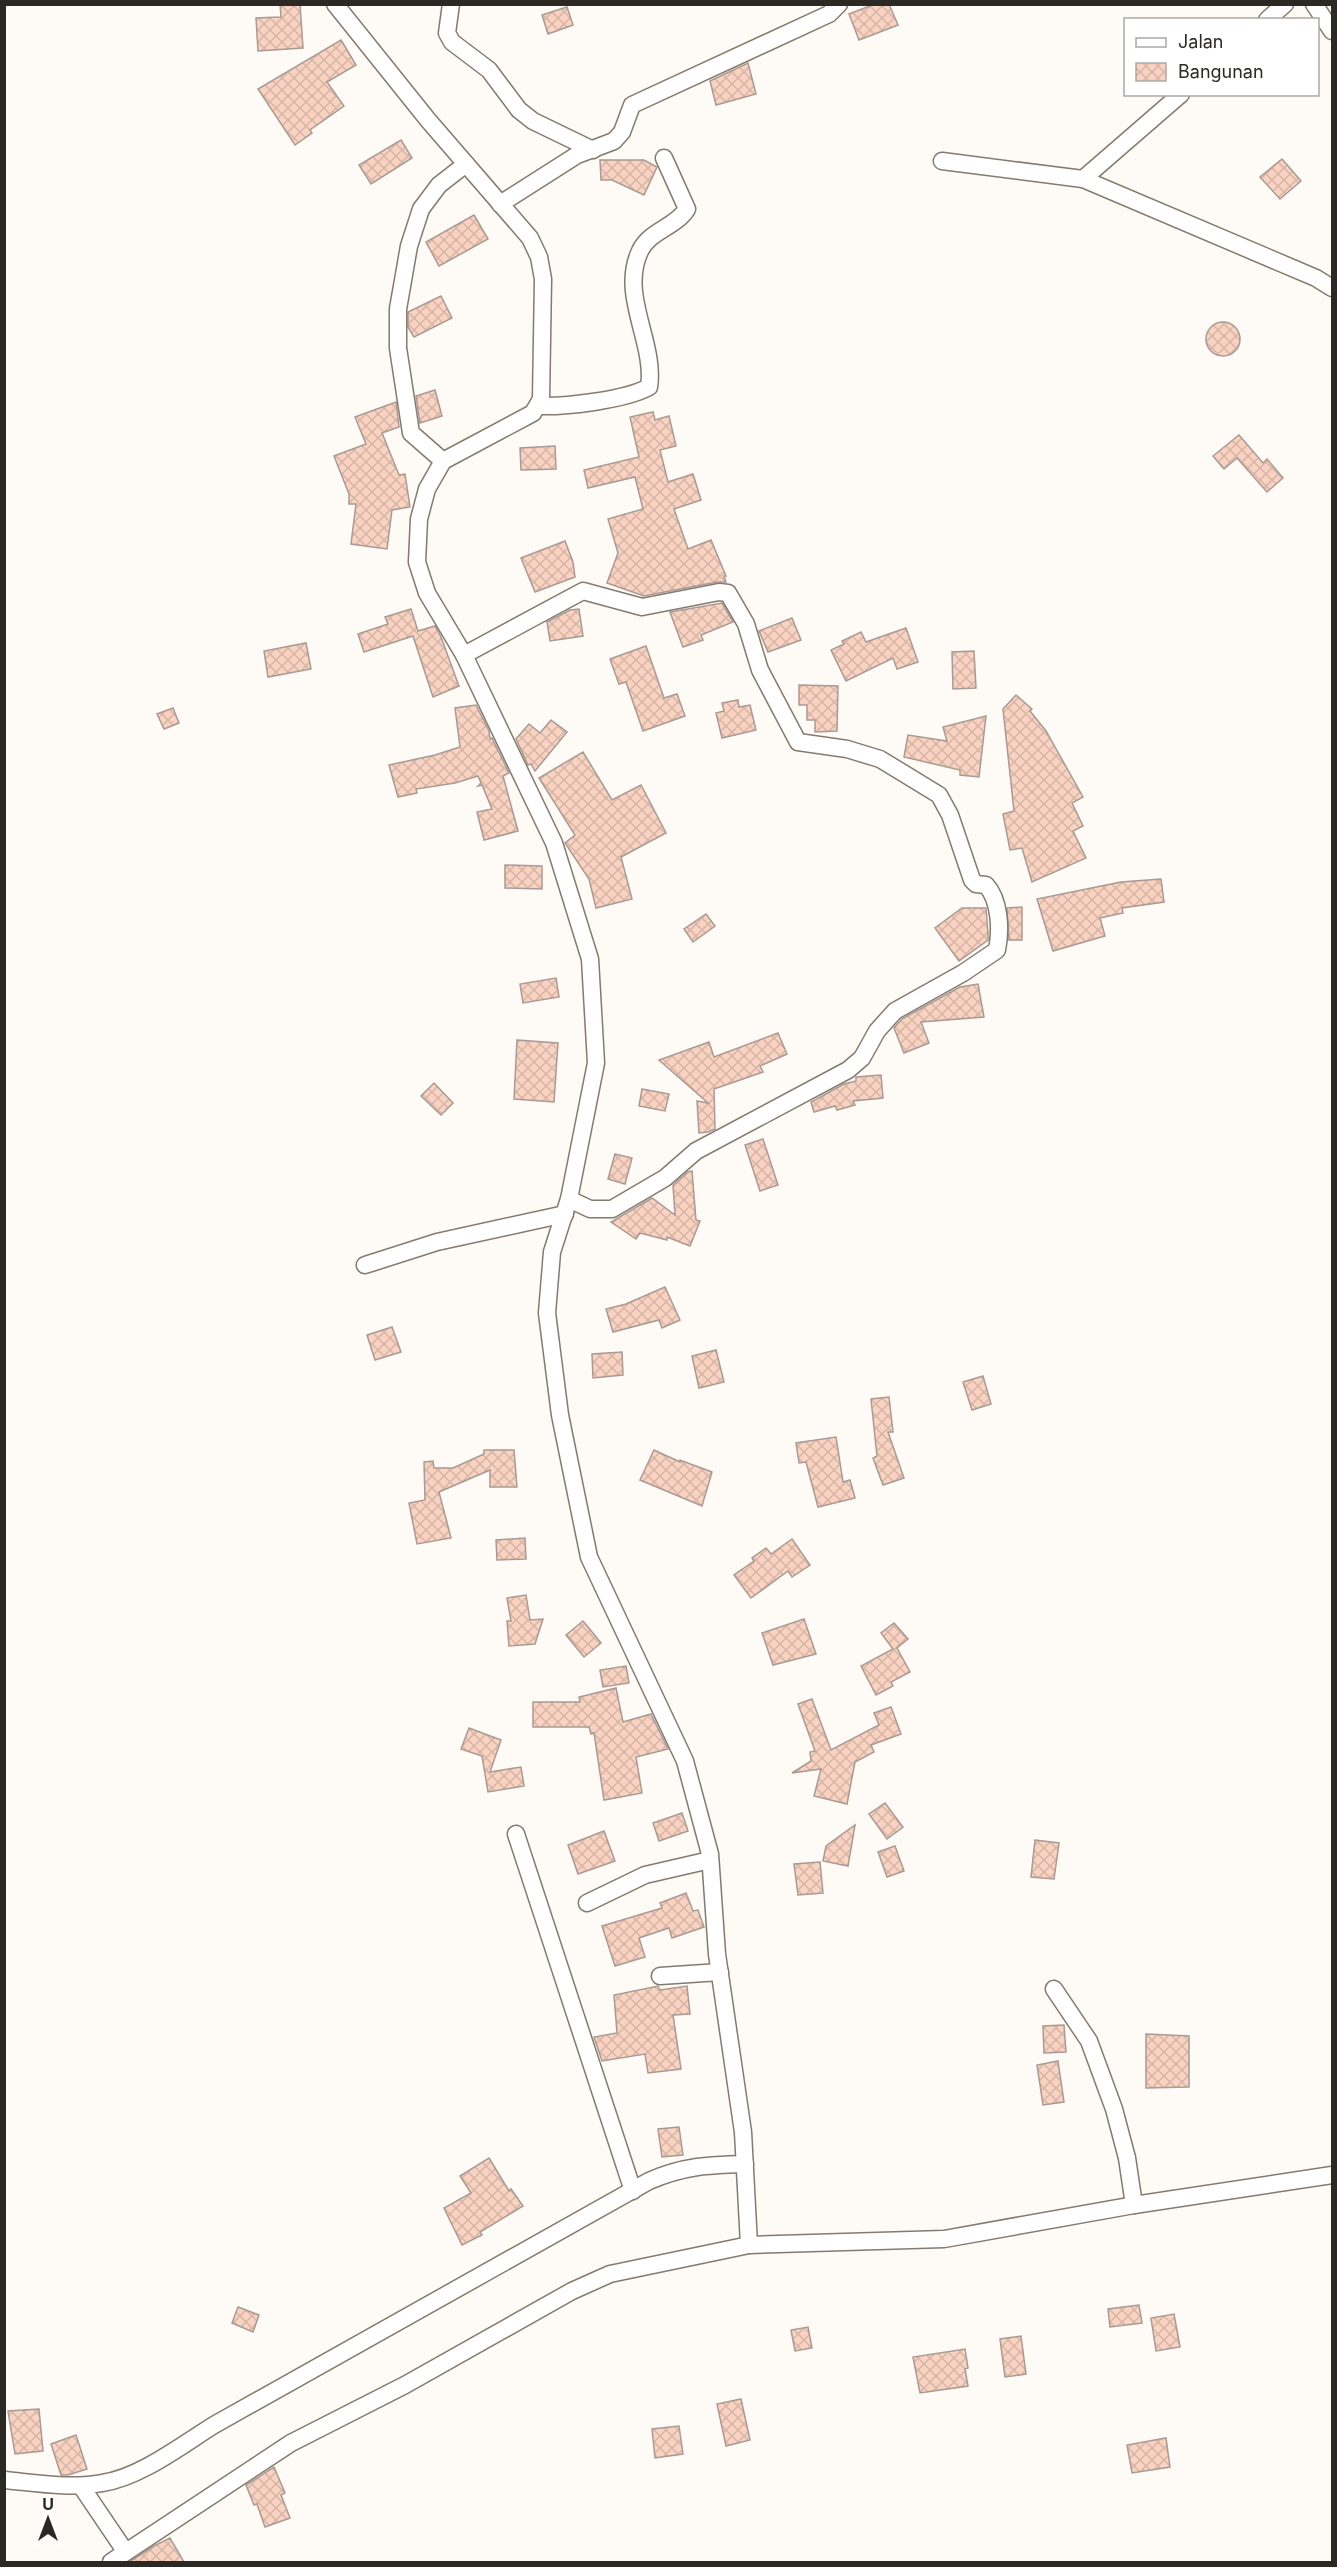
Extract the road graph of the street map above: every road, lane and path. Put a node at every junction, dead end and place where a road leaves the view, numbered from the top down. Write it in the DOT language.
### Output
graph roads {
  1 [pos="335,4"];
  2 [pos="452,4"];
  3 [pos="839,4"];
  4 [pos="1285,4"];
  5 [pos="1314,4"];
  6 [pos="1269,18"];
  7 [pos="1332,31"];
  8 [pos="1179,96"];
  9 [pos="593,150"];
  10 [pos="664,158"];
  11 [pos="942,161"];
  12 [pos="466,164"];
  13 [pos="1083,179"];
  14 [pos="500,204"];
  15 [pos="1332,288"];
  16 [pos="538,406"];
  17 [pos="443,461"];
  18 [pos="464,656"];
  19 [pos="567,1207"];
  20 [pos="364,1265"];
  21 [pos="516,1833"];
  22 [pos="710,1860"];
  23 [pos="587,1903"];
  24 [pos="720,1972"];
  25 [pos="660,1976"];
  26 [pos="1054,1989"];
  27 [pos="745,2171"];
  28 [pos="1332,2175"];
  29 [pos="633,2191"];
  30 [pos="1133,2197"];
  31 [pos="748,2242"];
  32 [pos="4,2480"];
  33 [pos="81,2486"];
  34 [pos="124,2548"];
  35 [pos="111,2562"];
  1 -- 12 [label="street"];
  2 -- 9 [label="street"];
  3 -- 9 [label="street"];
  4 -- 6 [label="street"];
  5 -- 7 [label="street"];
  8 -- 13 [label="street"];
  9 -- 14 [label="street"];
  10 -- 16 [label="street"];
  11 -- 13 [label="street"];
  12 -- 14 [label="street"];
  12 -- 17 [label="street"];
  13 -- 15 [label="street"];
  14 -- 16 [label="street"];
  16 -- 17 [label="street"];
  17 -- 18 [label="street"];
  18 -- 19 [label="street"];
  18 -- 19 [label="street"];
  19 -- 20 [label="street"];
  19 -- 22 [label="street"];
  21 -- 29 [label="street"];
  22 -- 23 [label="street"];
  22 -- 24 [label="street"];
  24 -- 25 [label="street"];
  24 -- 27 [label="street"];
  26 -- 30 [label="street"];
  27 -- 29 [label="street"];
  27 -- 31 [label="street"];
  28 -- 30 [label="street"];
  29 -- 33 [label="street"];
  30 -- 31 [label="street"];
  31 -- 34 [label="street"];
  32 -- 33 [label="street"];
  33 -- 34 [label="street"];
  34 -- 35 [label="street"];
}
